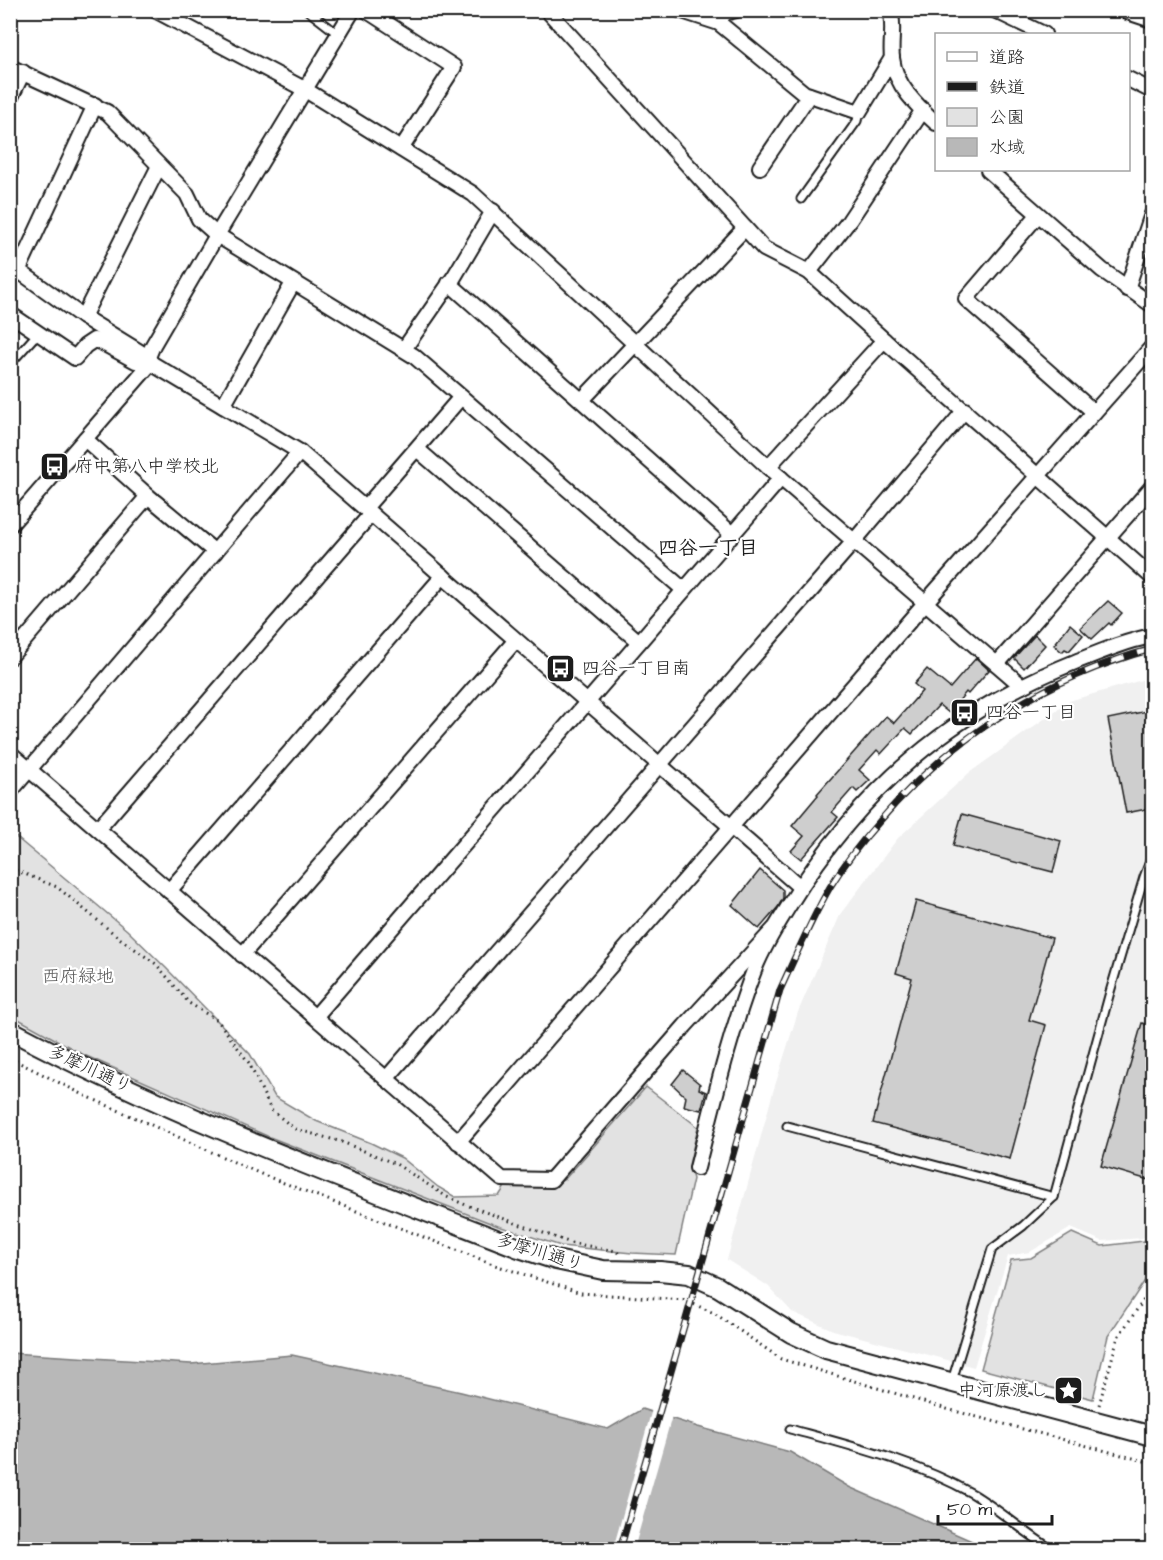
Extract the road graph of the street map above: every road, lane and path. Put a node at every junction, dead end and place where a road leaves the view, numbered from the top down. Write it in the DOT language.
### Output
graph roads {
  1 [pos="155,10"];
  2 [pos="307,10"];
  3 [pos="353,10"];
  4 [pos="366,10"];
  5 [pos="547,10"];
  6 [pos="679,10"];
  7 [pos="736,10"];
  8 [pos="890,10"];
  9 [pos="994,10"];
  10 [pos="1128,10"];
  11 [pos="1152,18"];
  12 [pos="719,23"];
  13 [pos="1042,33"];
  14 [pos="338,34"];
  15 [pos="892,58"];
  16 [pos="17,70"];
  17 [pos="1130,80"];
  18 [pos="304,88"];
  19 [pos="1152,91"];
  20 [pos="809,95"];
  21 [pos="10,99"];
  22 [pos="95,105"];
  23 [pos="922,111"];
  24 [pos="859,112"];
  25 [pos="935,122"];
  26 [pos="401,149"];
  27 [pos="159,166"];
  28 [pos="760,167"];
  29 [pos="989,171"];
  30 [pos="801,199"];
  31 [pos="493,211"];
  32 [pos="1152,214"];
  33 [pos="1038,215"];
  34 [pos="745,228"];
  35 [pos="217,235"];
  36 [pos="15,267"];
  37 [pos="809,272"];
  38 [pos="293,283"];
  39 [pos="449,283"];
  40 [pos="1127,289"];
  41 [pos="1152,305"];
  42 [pos="10,314"];
  43 [pos="83,317"];
  44 [pos="38,333"];
  45 [pos="884,340"];
  46 [pos="634,342"];
  47 [pos="1152,347"];
  48 [pos="404,349"];
  49 [pos="150,360"];
  50 [pos="10,364"];
  51 [pos="461,397"];
  52 [pos="582,400"];
  53 [pos="223,406"];
  54 [pos="965,410"];
  55 [pos="1094,412"];
  56 [pos="85,439"];
  57 [pos="417,449"];
  58 [pos="300,452"];
  59 [pos="768,467"];
  60 [pos="1038,475"];
  61 [pos="781,478"];
  62 [pos="1152,487"];
  63 [pos="148,496"];
  64 [pos="368,511"];
  65 [pos="10,525"];
  66 [pos="732,534"];
  67 [pos="1108,537"];
  68 [pos="855,540"];
  69 [pos="215,552"];
  70 [pos="443,576"];
  71 [pos="1152,577"];
  72 [pos="684,590"];
  73 [pos="925,603"];
  74 [pos="1152,636"];
  75 [pos="516,640"];
  76 [pos="639,642"];
  77 [pos="10,657"];
  78 [pos="996,664"];
  79 [pos="1022,686"];
  80 [pos="587,702"];
  81 [pos="10,753"];
  82 [pos="659,764"];
  83 [pos="30,770"];
  84 [pos="10,792"];
  85 [pos="731,826"];
  86 [pos="98,829"];
  87 [pos="1152,856"];
  88 [pos="10,868"];
  89 [pos="800,887"];
  90 [pos="170,891"];
  91 [pos="774,929"];
  92 [pos="242,955"];
  93 [pos="315,1017"];
  94 [pos="10,1030"];
  95 [pos="386,1079"];
  96 [pos="787,1126"];
  97 [pos="458,1142"];
  98 [pos="697,1168"];
  99 [pos="1054,1197"];
  100 [pos="626,1270"];
  101 [pos="1152,1288"];
  102 [pos="951,1383"];
  103 [pos="1099,1406"];
  104 [pos="790,1429"];
  105 [pos="1152,1436"];
  106 [pos="1053,1550"];
  1 -- 18 [label="street"];
  2 -- 14 [label="lane"];
  3 -- 14 [label="street"];
  4 -- 26 [label="street"];
  5 -- 34 [label="street"];
  6 -- 12 [label="street"];
  7 -- 12 [label="street"];
  8 -- 15 [label="street"];
  9 -- 13 [label="street"];
  10 -- 11 [label="street"];
  12 -- 20 [label="street"];
  14 -- 18 [label="street"];
  15 -- 23 [label="street"];
  15 -- 24 [label="street"];
  16 -- 21 [label="street"];
  16 -- 22 [label="street"];
  17 -- 19 [label="street"];
  18 -- 26 [label="street"];
  18 -- 35 [label="street"];
  20 -- 24 [label="street"];
  20 -- 28 [label="street"];
  22 -- 27 [label="street"];
  22 -- 36 [label="street"];
  23 -- 25 [label="street"];
  23 -- 37 [label="street"];
  24 -- 30 [label="lane"];
  26 -- 31 [label="street"];
  27 -- 35 [label="street"];
  27 -- 43 [label="street"];
  29 -- 33 [label="street"];
  31 -- 39 [label="street"];
  31 -- 46 [label="street"];
  32 -- 40 [label="street"];
  33 -- 40 [label="street"];
  33 -- 55 [label="street"];
  34 -- 37 [label="street"];
  34 -- 46 [label="street"];
  35 -- 38 [label="street"];
  35 -- 49 [label="street"];
  36 -- 43 [label="street"];
  37 -- 45 [label="street"];
  38 -- 48 [label="street"];
  38 -- 53 [label="street"];
  39 -- 48 [label="street"];
  39 -- 52 [label="street"];
  40 -- 41 [label="street"];
  42 -- 44 [label="street"];
  43 -- 49 [label="street"];
  44 -- 49 [label="street"];
  44 -- 50 [label="lane"];
  45 -- 54 [label="street"];
  45 -- 59 [label="street"];
  46 -- 52 [label="street"];
  46 -- 59 [label="street"];
  47 -- 55 [label="street"];
  48 -- 51 [label="street"];
  49 -- 53 [label="street"];
  49 -- 56 [label="street"];
  51 -- 57 [label="street"];
  51 -- 72 [label="street"];
  52 -- 66 [label="street"];
  53 -- 58 [label="street"];
  54 -- 60 [label="street"];
  54 -- 68 [label="street"];
  55 -- 60 [label="street"];
  56 -- 63 [label="street"];
  56 -- 65 [label="street"];
  57 -- 64 [label="street"];
  57 -- 76 [label="street"];
  58 -- 64 [label="street"];
  58 -- 69 [label="street"];
  59 -- 61 [label="street"];
  60 -- 67 [label="street"];
  60 -- 73 [label="street"];
  61 -- 66 [label="street"];
  61 -- 68 [label="street"];
  62 -- 67 [label="street"];
  63 -- 69 [label="street"];
  63 -- 77 [label="street"];
  64 -- 70 [label="street"];
  64 -- 86 [label="street"];
  66 -- 72 [label="street"];
  67 -- 71 [label="street"];
  67 -- 78 [label="street"];
  68 -- 73 [label="street"];
  68 -- 82 [label="street"];
  69 -- 83 [label="street"];
  70 -- 75 [label="street"];
  70 -- 90 [label="street"];
  72 -- 76 [label="street"];
  73 -- 78 [label="street"];
  73 -- 85 [label="street"];
  74 -- 79 [label="street"];
  75 -- 80 [label="street"];
  75 -- 92 [label="street"];
  76 -- 80 [label="street"];
  78 -- 79 [label="street"];
  79 -- 89 [label="street"];
  80 -- 82 [label="street"];
  80 -- 93 [label="street"];
  81 -- 83 [label="street"];
  82 -- 85 [label="street"];
  82 -- 95 [label="street"];
  83 -- 84 [label="street"];
  83 -- 86 [label="street"];
  85 -- 89 [label="street"];
  85 -- 97 [label="street"];
  86 -- 90 [label="street"];
  87 -- 99 [label="lane"];
  88 -- 100 [label="path"];
  89 -- 91 [label="street"];
  90 -- 92 [label="street"];
  91 -- 97 [label="street"];
  91 -- 98 [label="street"];
  92 -- 93 [label="street"];
  93 -- 95 [label="street"];
  94 -- 100 [label="street, 多摩川通り"];
  95 -- 97 [label="street"];
  96 -- 99 [label="lane"];
  99 -- 102 [label="lane"];
  100 -- 102 [label="street, 多摩川通り"];
  101 -- 103 [label="path"];
  102 -- 105 [label="street, 多摩川通り"];
  104 -- 106 [label="lane"];
}
